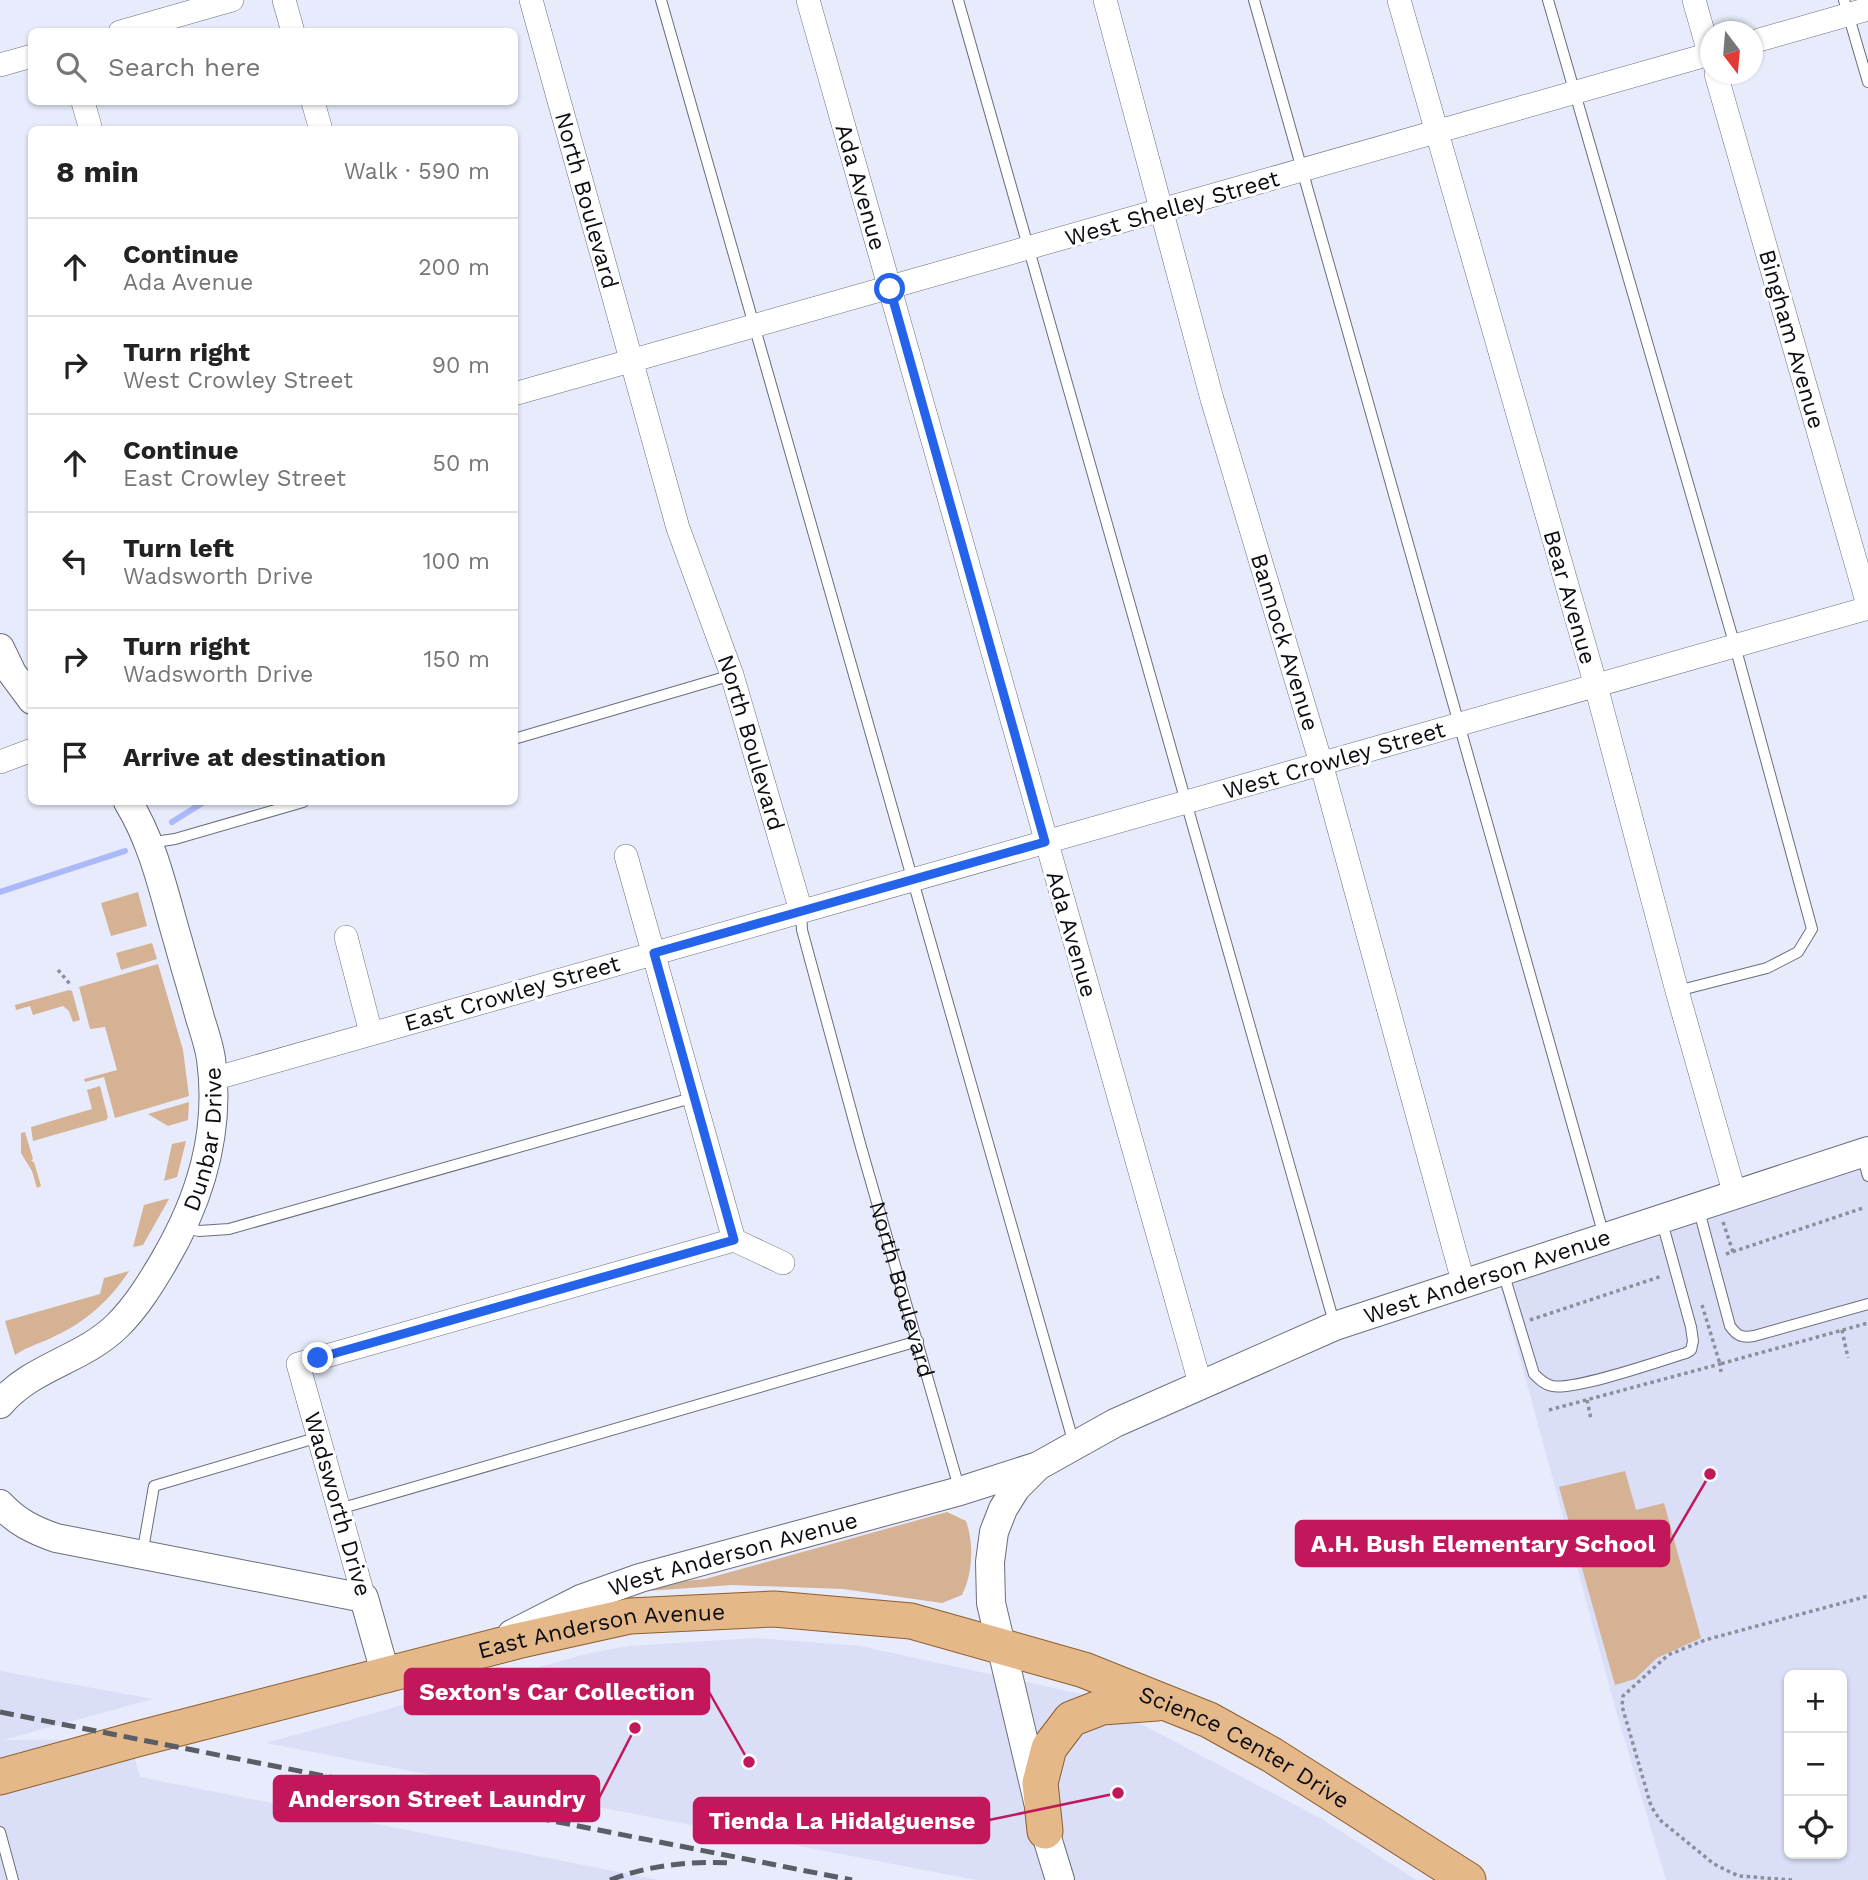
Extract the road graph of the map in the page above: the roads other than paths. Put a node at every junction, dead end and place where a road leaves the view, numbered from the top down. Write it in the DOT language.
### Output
graph roads {
  1 [pos="232,0"];
  2 [pos="284,0"];
  3 [pos="531,0"];
  4 [pos="661,0"];
  5 [pos="808,0"];
  6 [pos="958,0"];
  7 [pos="1105,0"];
  8 [pos="1254,0"];
  9 [pos="1399,0"];
  10 [pos="1548,0"];
  11 [pos="1694,0"];
  12 [pos="1854,8"];
  13 [pos="1700,21"];
  14 [pos="134,28"];
  15 [pos="292,28"];
  16 [pos="1763,38"];
  17 [pos="1700,57"];
  18 [pos="28,58"];
  19 [pos="0,65"];
  20 [pos="1868,82"];
  21 [pos="1719,84"];
  22 [pos="1574,93"];
  23 [pos="84,105"];
  24 [pos="314,105"];
  25 [pos="90,126"];
  26 [pos="320,126"];
  27 [pos="1438,131"];
  28 [pos="1301,170"];
  29 [pos="1163,211"];
  30 [pos="1028,249"];
  31 [pos="890,289"];
  32 [pos="755,327"];
  33 [pos="633,362"];
  34 [pos="518,393"];
  35 [pos="1868,607"];
  36 [pos="1735,646"];
  37 [pos="0,648"];
  38 [pos="733,675"];
  39 [pos="1596,686"];
  40 [pos="28,695"];
  41 [pos="1459,724"];
  42 [pos="518,738"];
  43 [pos="28,752"];
  44 [pos="0,762"];
  45 [pos="1321,763"];
  46 [pos="1185,802"];
  47 [pos="129,805"];
  48 [pos="293,805"];
  49 [pos="1045,842"];
  50 [pos="148,843"];
  51 [pos="626,856"];
  52 [pos="913,878"];
  53 [pos="801,911"];
  54 [pos="346,937"];
  55 [pos="654,953"];
  56 [pos="1677,991"];
  57 [pos="371,1033"];
  58 [pos="213,1079"];
  59 [pos="695,1097"];
  60 [pos="1866,1160"];
  61 [pos="1735,1195"];
  62 [pos="1698,1207"];
  63 [pos="1661,1220"];
  64 [pos="182,1228"];
  65 [pos="1605,1238"];
  66 [pos="734,1240"];
  67 [pos="783,1263"];
  68 [pos="1503,1272"];
  69 [pos="1464,1284"];
  70 [pos="1868,1304"];
  71 [pos="1335,1325"];
  72 [pos="918,1341"];
  73 [pos="1200,1383"];
  74 [pos="0,1404"];
  75 [pos="319,1437"];
  76 [pos="1074,1445"];
  77 [pos="1038,1466"];
  78 [pos="960,1491"];
  79 [pos="0,1504"];
  80 [pos="339,1509"];
  81 [pos="142,1555"];
  82 [pos="364,1598"];
  83 [pos="1003,1647"];
  84 [pos="475,1652"];
  85 [pos="386,1676"];
  86 [pos="1167,1702"];
  87 [pos="0,1777"];
  88 [pos="1045,1831"];
  89 [pos="0,1832"];
  90 [pos="13,1880"];
  91 [pos="1060,1880"];
  92 [pos="1468,1880"];
  1 -- 14 [label="street"];
  2 -- 15 [label="street"];
  3 -- 33 [label="street, North Boulevard"];
  4 -- 32 [label="lane"];
  5 -- 31 [label="street, Ada Avenue"];
  6 -- 30 [label="lane"];
  7 -- 29 [label="street, Bannock Avenue"];
  8 -- 28 [label="lane"];
  9 -- 27 [label="street, Bear Avenue"];
  10 -- 22 [label="lane"];
  11 -- 13 [label="street"];
  12 -- 16 [label="street"];
  12 -- 20 [label="lane"];
  17 -- 22 [label="street, West Shelley Street"];
  18 -- 19 [label="street"];
  21 -- 35 [label="street, Bingham Avenue"];
  22 -- 27 [label="street, West Shelley Street"];
  22 -- 36 [label="lane"];
  23 -- 25 [label="street"];
  24 -- 26 [label="street"];
  27 -- 28 [label="street, West Shelley Street"];
  27 -- 39 [label="street, Bear Avenue"];
  28 -- 29 [label="street, West Shelley Street"];
  28 -- 41 [label="lane"];
  29 -- 30 [label="street, West Shelley Street"];
  29 -- 45 [label="street, Bannock Avenue"];
  30 -- 31 [label="street, West Shelley Street"];
  30 -- 46 [label="lane"];
  31 -- 32 [label="street, West Shelley Street"];
  31 -- 49 [label="street, Ada Avenue"];
  32 -- 33 [label="street, West Shelley Street"];
  32 -- 52 [label="lane"];
  33 -- 34 [label="street, West Shelley Street"];
  33 -- 38 [label="street, North Boulevard"];
  35 -- 36 [label="street, West Crowley Street"];
  36 -- 39 [label="street, West Crowley Street"];
  36 -- 56 [label="lane"];
  37 -- 40 [label="street"];
  38 -- 42 [label="lane"];
  38 -- 53 [label="street, North Boulevard"];
  39 -- 41 [label="street, West Crowley Street"];
  39 -- 56 [label="street, Bear Avenue"];
  41 -- 45 [label="street, West Crowley Street"];
  41 -- 65 [label="lane"];
  43 -- 44 [label="street"];
  45 -- 46 [label="street, West Crowley Street"];
  45 -- 69 [label="street, Bannock Avenue"];
  46 -- 49 [label="street, West Crowley Street"];
  46 -- 71 [label="lane"];
  47 -- 50 [label="street, Dunbar Drive"];
  48 -- 50 [label="lane"];
  49 -- 52 [label="street, West Crowley Street"];
  49 -- 73 [label="street, Ada Avenue"];
  50 -- 58 [label="street, Dunbar Drive"];
  51 -- 55 [label="street"];
  52 -- 53 [label="street, West Crowley Street"];
  52 -- 76 [label="lane"];
  53 -- 55 [label="street, East Crowley Street"];
  53 -- 72 [label="lane, North Boulevard"];
  54 -- 57 [label="street"];
  55 -- 57 [label="street, East Crowley Street"];
  55 -- 59 [label="street"];
  56 -- 61 [label="street, Bear Avenue"];
  57 -- 58 [label="street, East Crowley Street"];
  58 -- 64 [label="street, Dunbar Drive"];
  59 -- 64 [label="lane"];
  59 -- 66 [label="street"];
  60 -- 61 [label="street, West Anderson Avenue"];
  61 -- 62 [label="street, West Anderson Avenue"];
  62 -- 63 [label="street, West Anderson Avenue"];
  62 -- 70 [label="lane"];
  63 -- 65 [label="street, West Anderson Avenue"];
  63 -- 68 [label="lane"];
  64 -- 74 [label="street, Dunbar Drive"];
  65 -- 68 [label="street, West Anderson Avenue"];
  66 -- 67 [label="street"];
  66 -- 75 [label="street, Wadsworth Drive"];
  68 -- 69 [label="street, West Anderson Avenue"];
  69 -- 71 [label="street, West Anderson Avenue"];
  71 -- 73 [label="street, West Anderson Avenue"];
  72 -- 78 [label="lane, North Boulevard"];
  72 -- 80 [label="lane"];
  73 -- 76 [label="street, West Anderson Avenue"];
  75 -- 80 [label="street, Wadsworth Drive"];
  75 -- 81 [label="lane"];
  76 -- 77 [label="street"];
  77 -- 78 [label="street, West Anderson Avenue"];
  77 -- 83 [label="street"];
  78 -- 84 [label="street, West Anderson Avenue"];
  79 -- 81 [label="street"];
  80 -- 82 [label="street, Wadsworth Drive"];
  81 -- 82 [label="street"];
  82 -- 85 [label="street, Wadsworth Drive"];
  83 -- 84 [label="main road, East Anderson Avenue"];
  83 -- 86 [label="main road, Science Center Drive"];
  83 -- 88 [label="street"];
  84 -- 85 [label="main road, East Anderson Avenue"];
  85 -- 87 [label="main road, East Anderson Avenue"];
  86 -- 88 [label="main road"];
  86 -- 92 [label="main road, Science Center Drive"];
  88 -- 91 [label="street"];
  89 -- 90 [label="lane"];
}
